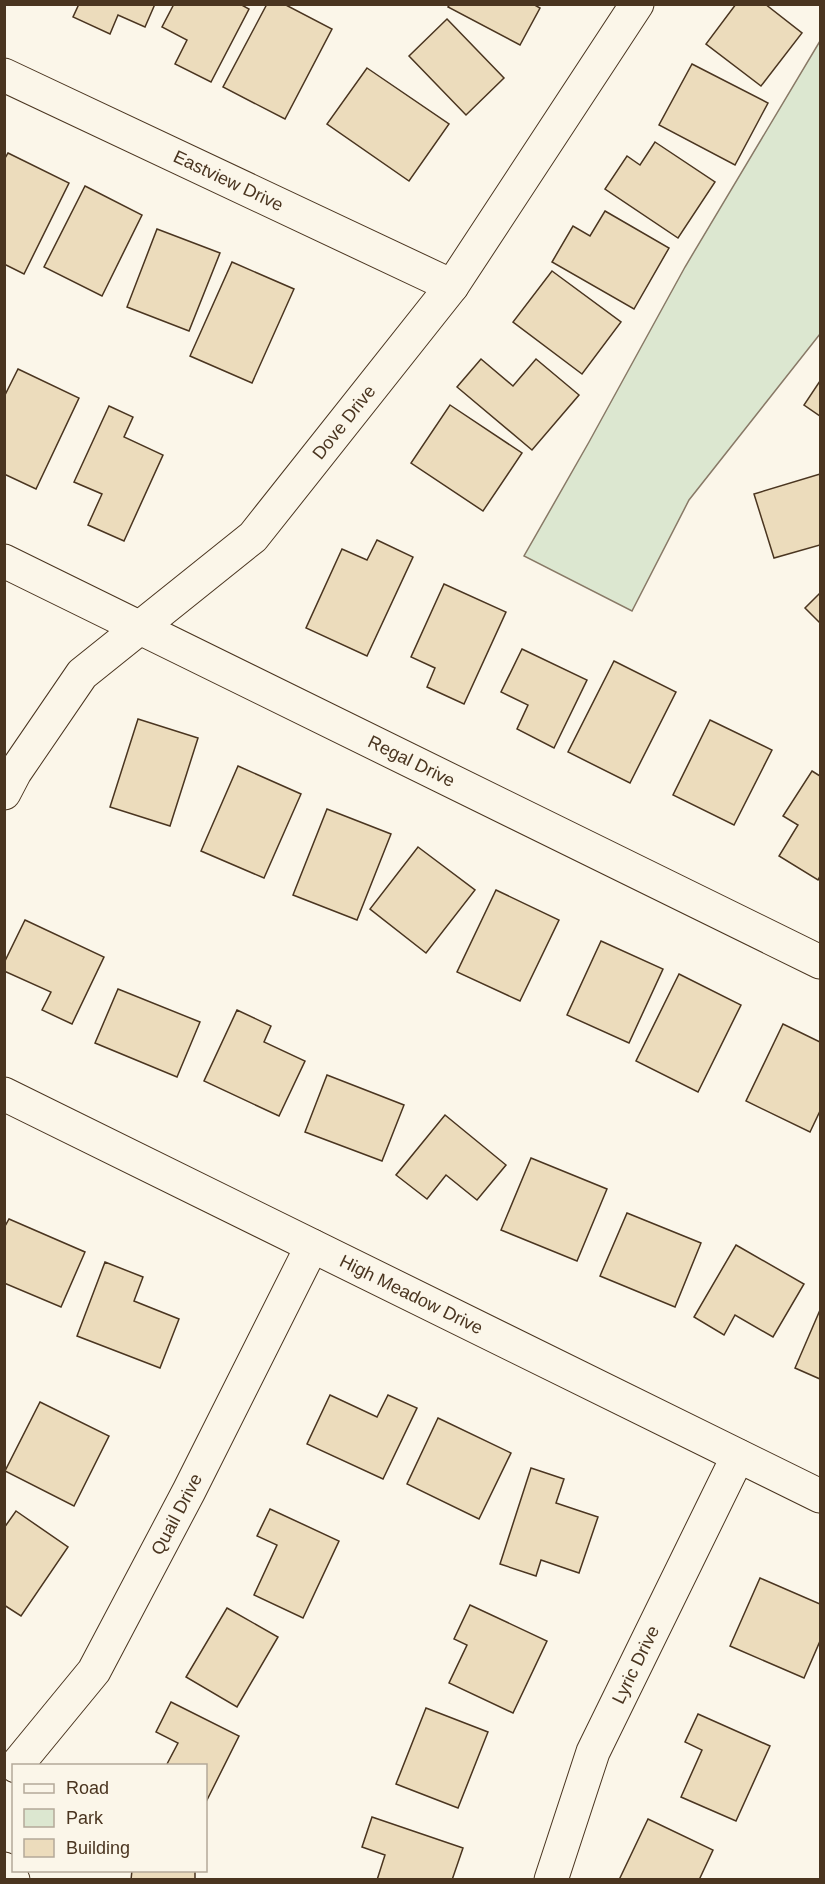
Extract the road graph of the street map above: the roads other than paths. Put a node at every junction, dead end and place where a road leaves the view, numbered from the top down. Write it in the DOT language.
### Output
graph roads {
  1 [pos="637,4"];
  2 [pos="4,75"];
  3 [pos="452,286"];
  4 [pos="4,561"];
  5 [pos="140,628"];
  6 [pos="4,793"];
  7 [pos="820,962"];
  8 [pos="4,1094"];
  9 [pos="312,1245"];
  10 [pos="738,1456"];
  11 [pos="820,1496"];
  12 [pos="17,1764"];
  13 [pos="4,1869"];
  14 [pos="14,1880"];
  15 [pos="551,1880"];
  1 -- 3 [label="street, Dove Drive"];
  2 -- 3 [label="street, Eastview Drive"];
  3 -- 5 [label="street, Dove Drive"];
  4 -- 5 [label="street, Regal Drive"];
  5 -- 6 [label="street, Dove Drive"];
  5 -- 7 [label="street, Regal Drive"];
  8 -- 9 [label="street, High Meadow Drive"];
  9 -- 10 [label="street, High Meadow Drive"];
  9 -- 12 [label="street, Quail Drive"];
  10 -- 11 [label="street, High Meadow Drive"];
  10 -- 15 [label="street, Lyric Drive"];
  13 -- 14 [label="street"];
}
